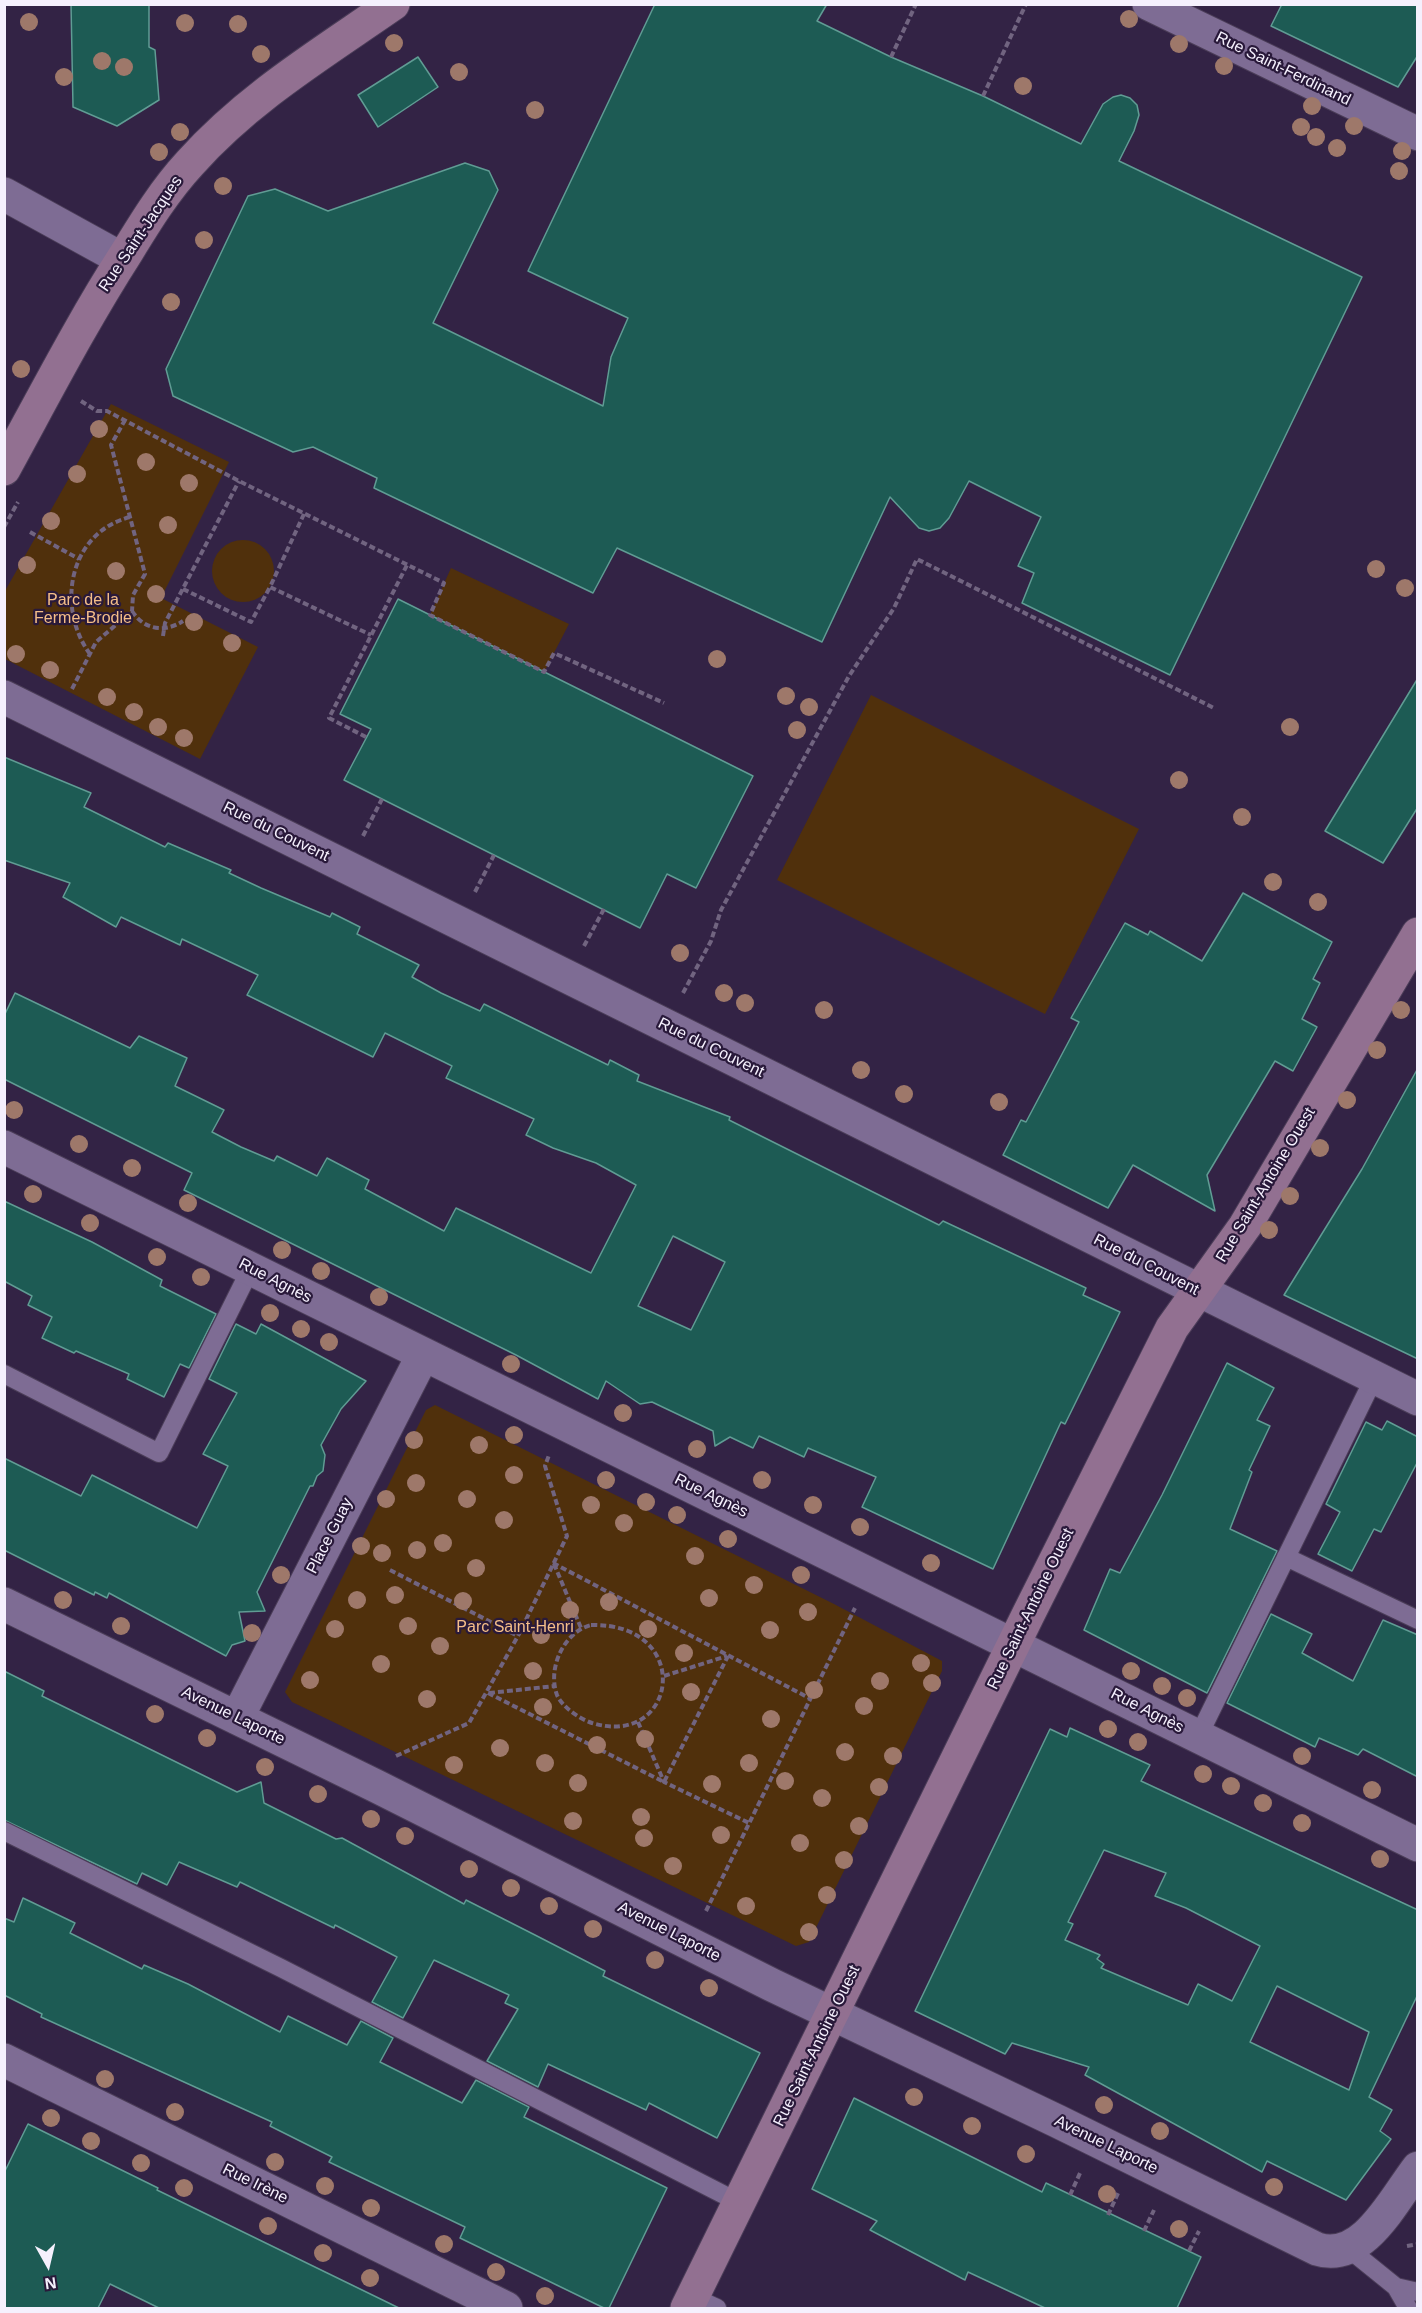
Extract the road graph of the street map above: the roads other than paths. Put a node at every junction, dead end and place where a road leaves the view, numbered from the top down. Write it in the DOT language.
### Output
graph roads {
  1 [pos="393,4"];
  2 [pos="1149,4"];
  3 [pos="1416,129"];
  4 [pos="4,194"];
  5 [pos="122,259"];
  6 [pos="4,470"];
  7 [pos="4,697"];
  8 [pos="1418,934"];
  9 [pos="4,1147"];
  10 [pos="251,1268"];
  11 [pos="1198,1292"];
  12 [pos="423,1355"];
  13 [pos="4,1374"];
  14 [pos="1374,1378"];
  15 [pos="1418,1399"];
  16 [pos="1286,1557"];
  17 [pos="4,1604"];
  18 [pos="1418,1620"];
  19 [pos="1013,1645"];
  20 [pos="237,1718"];
  21 [pos="1198,1737"];
  22 [pos="4,1831"];
  23 [pos="1418,1845"];
  24 [pos="833,2014"];
  25 [pos="4,2060"];
  26 [pos="1418,2168"];
  27 [pos="740,2203"];
  28 [pos="1342,2250"];
  29 [pos="1396,2287"];
  30 [pos="1418,2292"];
  31 [pos="699,2304"];
  32 [pos="506,2308"];
  33 [pos="1408,2308"];
  1 -- 5 [label="main road, Rue Saint-Jacques"];
  2 -- 3 [label="street, Rue Saint-Ferdinand"];
  4 -- 5 [label="street"];
  5 -- 6 [label="main road, Rue Saint-Jacques"];
  7 -- 11 [label="street, Rue du Couvent"];
  8 -- 11 [label="main road, Rue Saint-Antoine Ouest"];
  9 -- 10 [label="street, Rue Agnès"];
  10 -- 12 [label="street, Rue Agnès"];
  10 -- 13 [label="lane"];
  11 -- 14 [label="street, Rue du Couvent"];
  11 -- 19 [label="main road, Rue Saint-Antoine Ouest"];
  12 -- 19 [label="street, Rue Agnès"];
  12 -- 20 [label="street, Place Guay"];
  14 -- 15 [label="street, Rue du Couvent"];
  14 -- 16 [label="lane"];
  16 -- 18 [label="lane"];
  16 -- 21 [label="lane"];
  17 -- 20 [label="street, Avenue Laporte"];
  19 -- 21 [label="street, Rue Agnès"];
  19 -- 24 [label="main road, Rue Saint-Antoine Ouest"];
  20 -- 24 [label="street, Avenue Laporte"];
  21 -- 23 [label="street, Rue Agnès"];
  22 -- 27 [label="lane"];
  24 -- 27 [label="main road, Rue Saint-Antoine Ouest"];
  24 -- 28 [label="street, Avenue Laporte"];
  25 -- 32 [label="street, Rue Irène"];
  26 -- 28 [label="street"];
  27 -- 31 [label="main road, Rue Saint-Antoine Ouest"];
  28 -- 29 [label="lane"];
  29 -- 30 [label="lane"];
  29 -- 33 [label="lane"];
}
